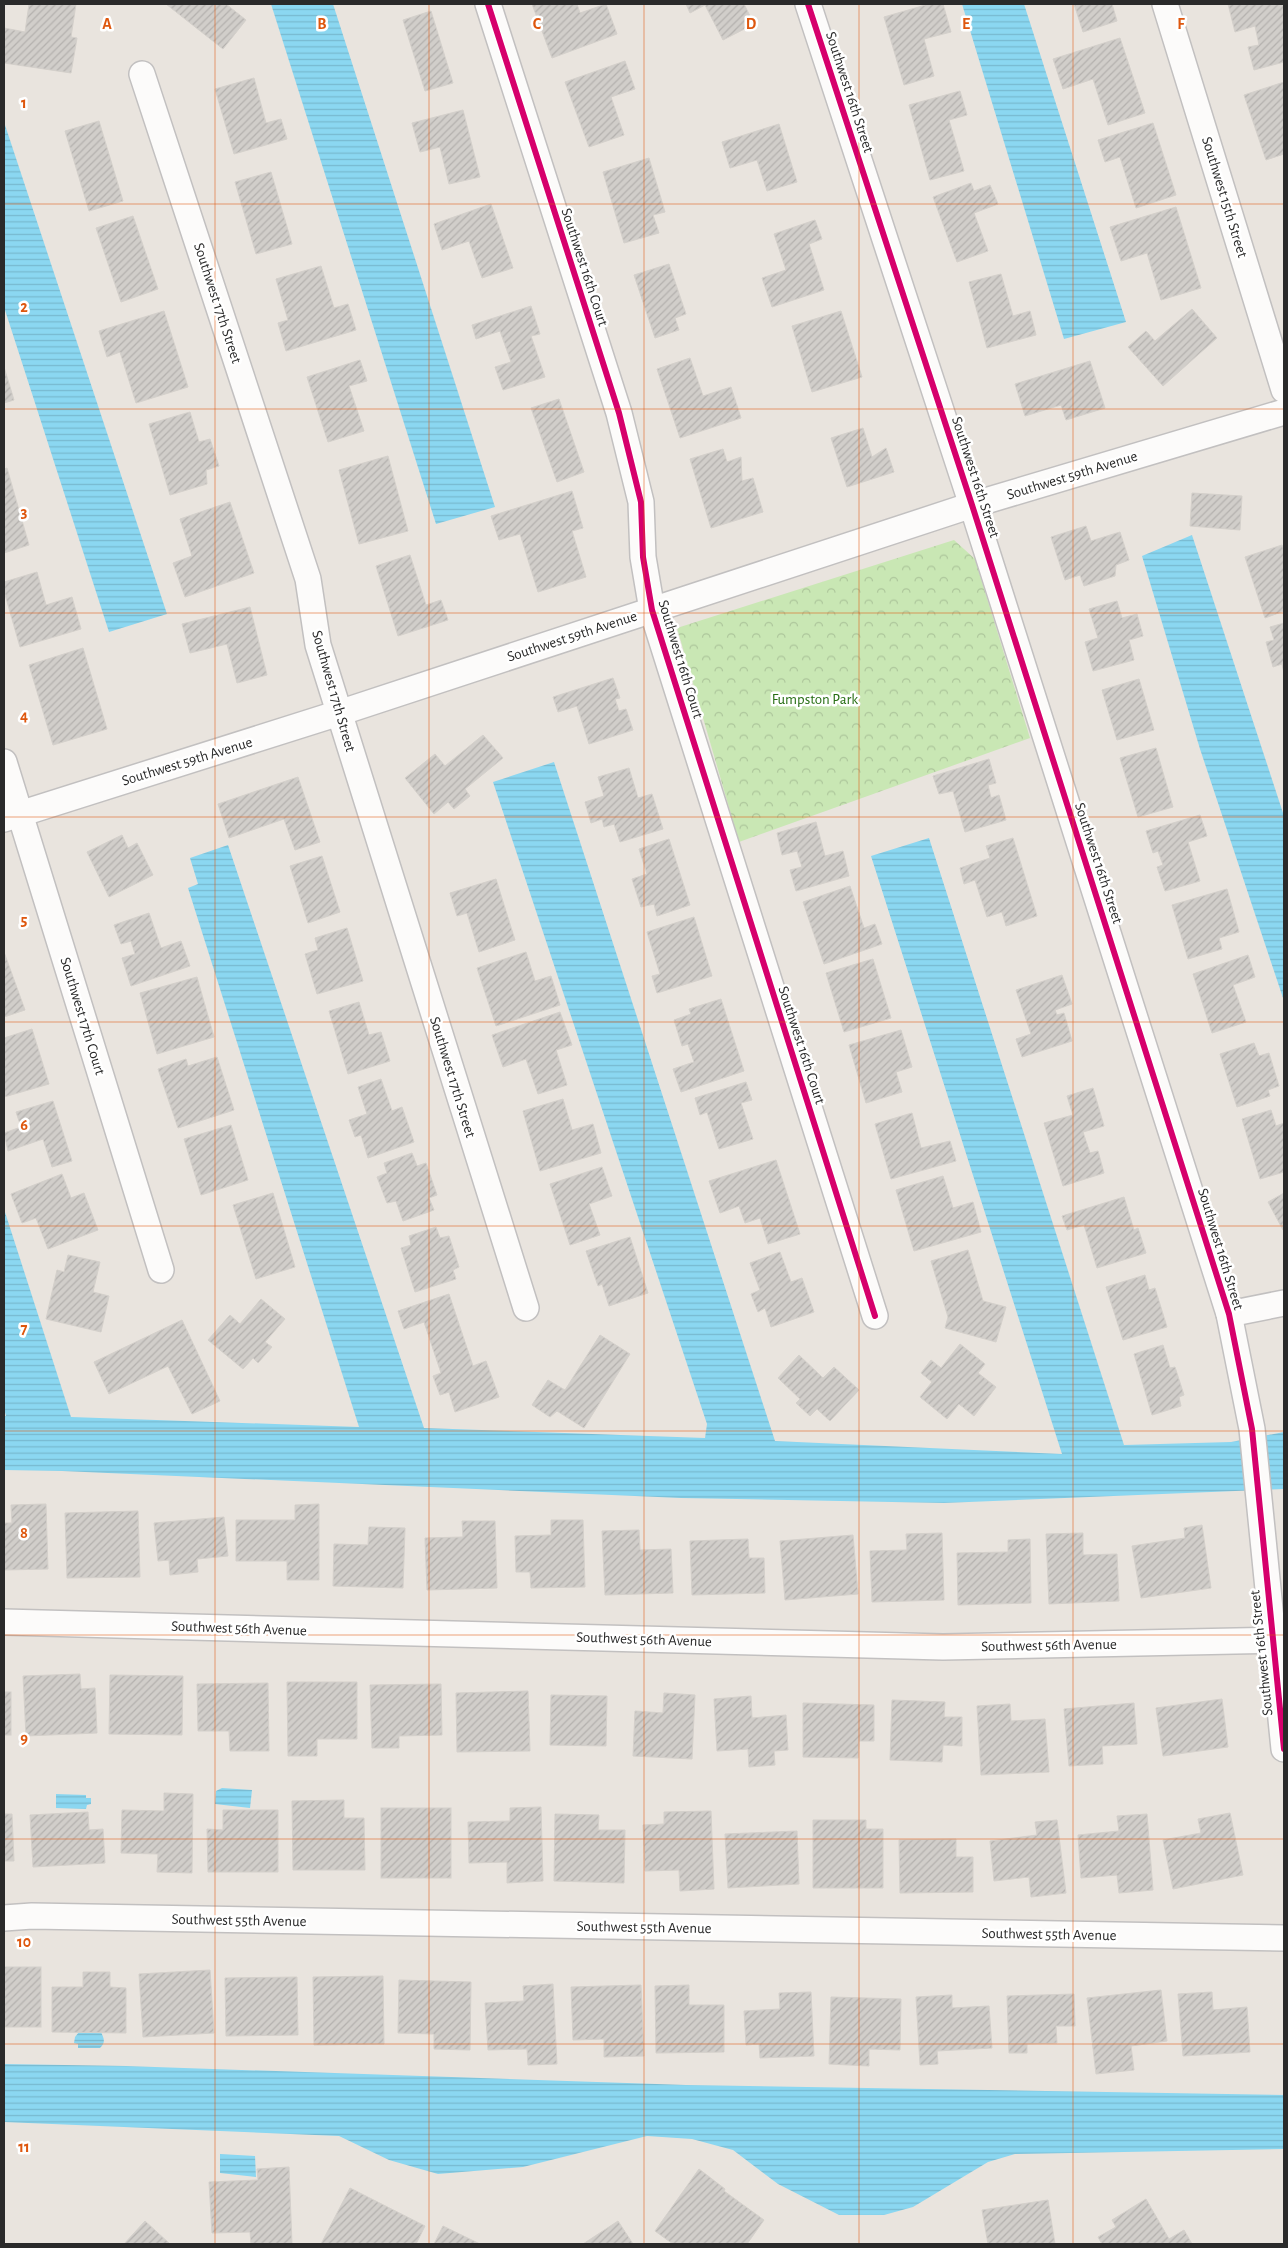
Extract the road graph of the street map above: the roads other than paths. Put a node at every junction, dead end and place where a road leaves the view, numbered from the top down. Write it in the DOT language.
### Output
graph roads {
  1 [pos="488,4"];
  2 [pos="808,4"];
  3 [pos="1165,4"];
  4 [pos="142,74"];
  5 [pos="1284,390"];
  6 [pos="1284,412"];
  7 [pos="972,505"];
  8 [pos="652,610"];
  9 [pos="339,714"];
  10 [pos="4,762"];
  11 [pos="12,816"];
  12 [pos="162,1270"];
  13 [pos="1284,1303"];
  14 [pos="526,1308"];
  15 [pos="1229,1314"];
  16 [pos="875,1316"];
  17 [pos="4,1622"];
  18 [pos="1278,1641"];
  19 [pos="1284,1749"];
  20 [pos="4,1918"];
  21 [pos="1284,1938"];
  1 -- 8 [label="street, Southwest 16th Court"];
  2 -- 7 [label="street, Southwest 16th Street"];
  3 -- 5 [label="street, Southwest 15th Street"];
  4 -- 9 [label="street, Southwest 17th Street"];
  6 -- 7 [label="street, Southwest 59th Avenue"];
  7 -- 8 [label="street, Southwest 59th Avenue"];
  7 -- 15 [label="street, Southwest 16th Street"];
  8 -- 9 [label="street, Southwest 59th Avenue"];
  8 -- 16 [label="street, Southwest 16th Court"];
  9 -- 11 [label="street, Southwest 59th Avenue"];
  9 -- 14 [label="street, Southwest 17th Street"];
  10 -- 11 [label="street, Southwest 17th Court"];
  11 -- 12 [label="street, Southwest 17th Court"];
  13 -- 15 [label="street"];
  15 -- 18 [label="street, Southwest 16th Street"];
  17 -- 18 [label="street, Southwest 56th Avenue"];
  18 -- 19 [label="street, Southwest 16th Street"];
  20 -- 21 [label="street, Southwest 55th Avenue"];
}
